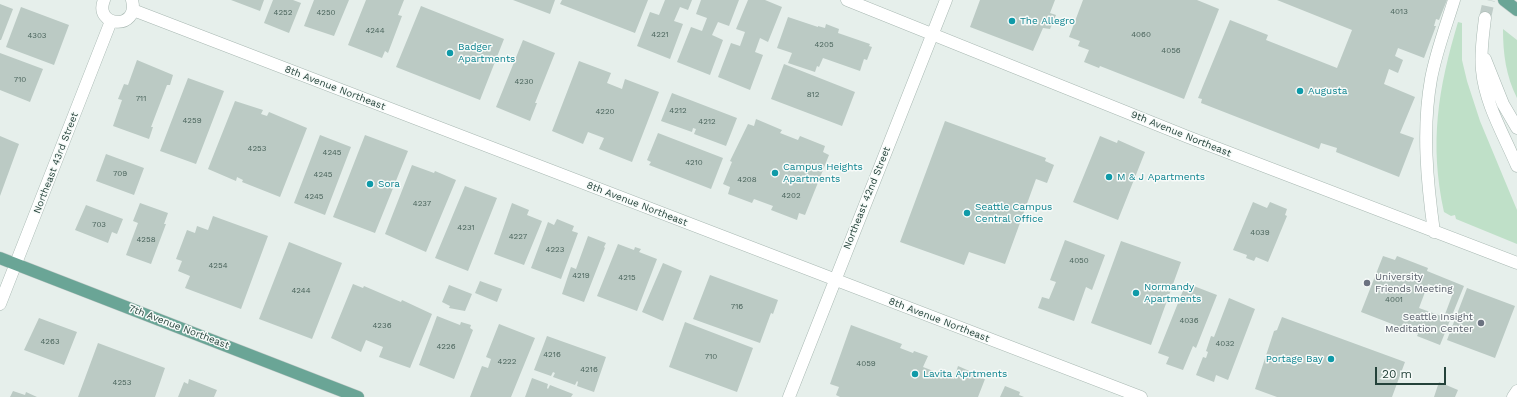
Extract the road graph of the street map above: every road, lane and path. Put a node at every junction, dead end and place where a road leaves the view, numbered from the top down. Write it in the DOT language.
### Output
graph roads {
  1 [pos="104,0"];
  2 [pos="847,0"];
  3 [pos="946,0"];
  4 [pos="1454,0"];
  5 [pos="1504,0"];
  6 [pos="132,5"];
  7 [pos="1517,10"];
  8 [pos="1485,18"];
  9 [pos="111,21"];
  10 [pos="933,34"];
  11 [pos="1483,52"];
  12 [pos="1517,128"];
  13 [pos="1517,166"];
  14 [pos="1434,232"];
  15 [pos="0,258"];
  16 [pos="1517,263"];
  17 [pos="16,264"];
  18 [pos="834,280"];
  19 [pos="0,304"];
  20 [pos="1517,391"];
  21 [pos="358,397"];
  22 [pos="789,397"];
  23 [pos="1142,397"];
  24 [pos="1513,397"];
  1 -- 9 [label="street"];
  2 -- 10 [label="street, 9th Avenue Northeast"];
  3 -- 10 [label="street, Northeast 42nd Street"];
  4 -- 14 [label="street"];
  5 -- 7 [label="main road"];
  6 -- 9 [label="street"];
  6 -- 18 [label="street, 8th Avenue Northeast"];
  8 -- 11 [label="street"];
  9 -- 17 [label="street, Northeast 43rd Street"];
  10 -- 14 [label="street, 9th Avenue Northeast"];
  10 -- 18 [label="street, Northeast 42nd Street"];
  11 -- 12 [label="street"];
  11 -- 13 [label="street"];
  14 -- 16 [label="street, 9th Avenue Northeast"];
  15 -- 17 [label="main road, 7th Avenue Northeast"];
  17 -- 19 [label="street, Northeast 43rd Street"];
  17 -- 21 [label="main road, 7th Avenue Northeast"];
  18 -- 22 [label="street, Northeast 42nd Street"];
  18 -- 23 [label="street, 8th Avenue Northeast"];
  20 -- 24 [label="street"];
}
